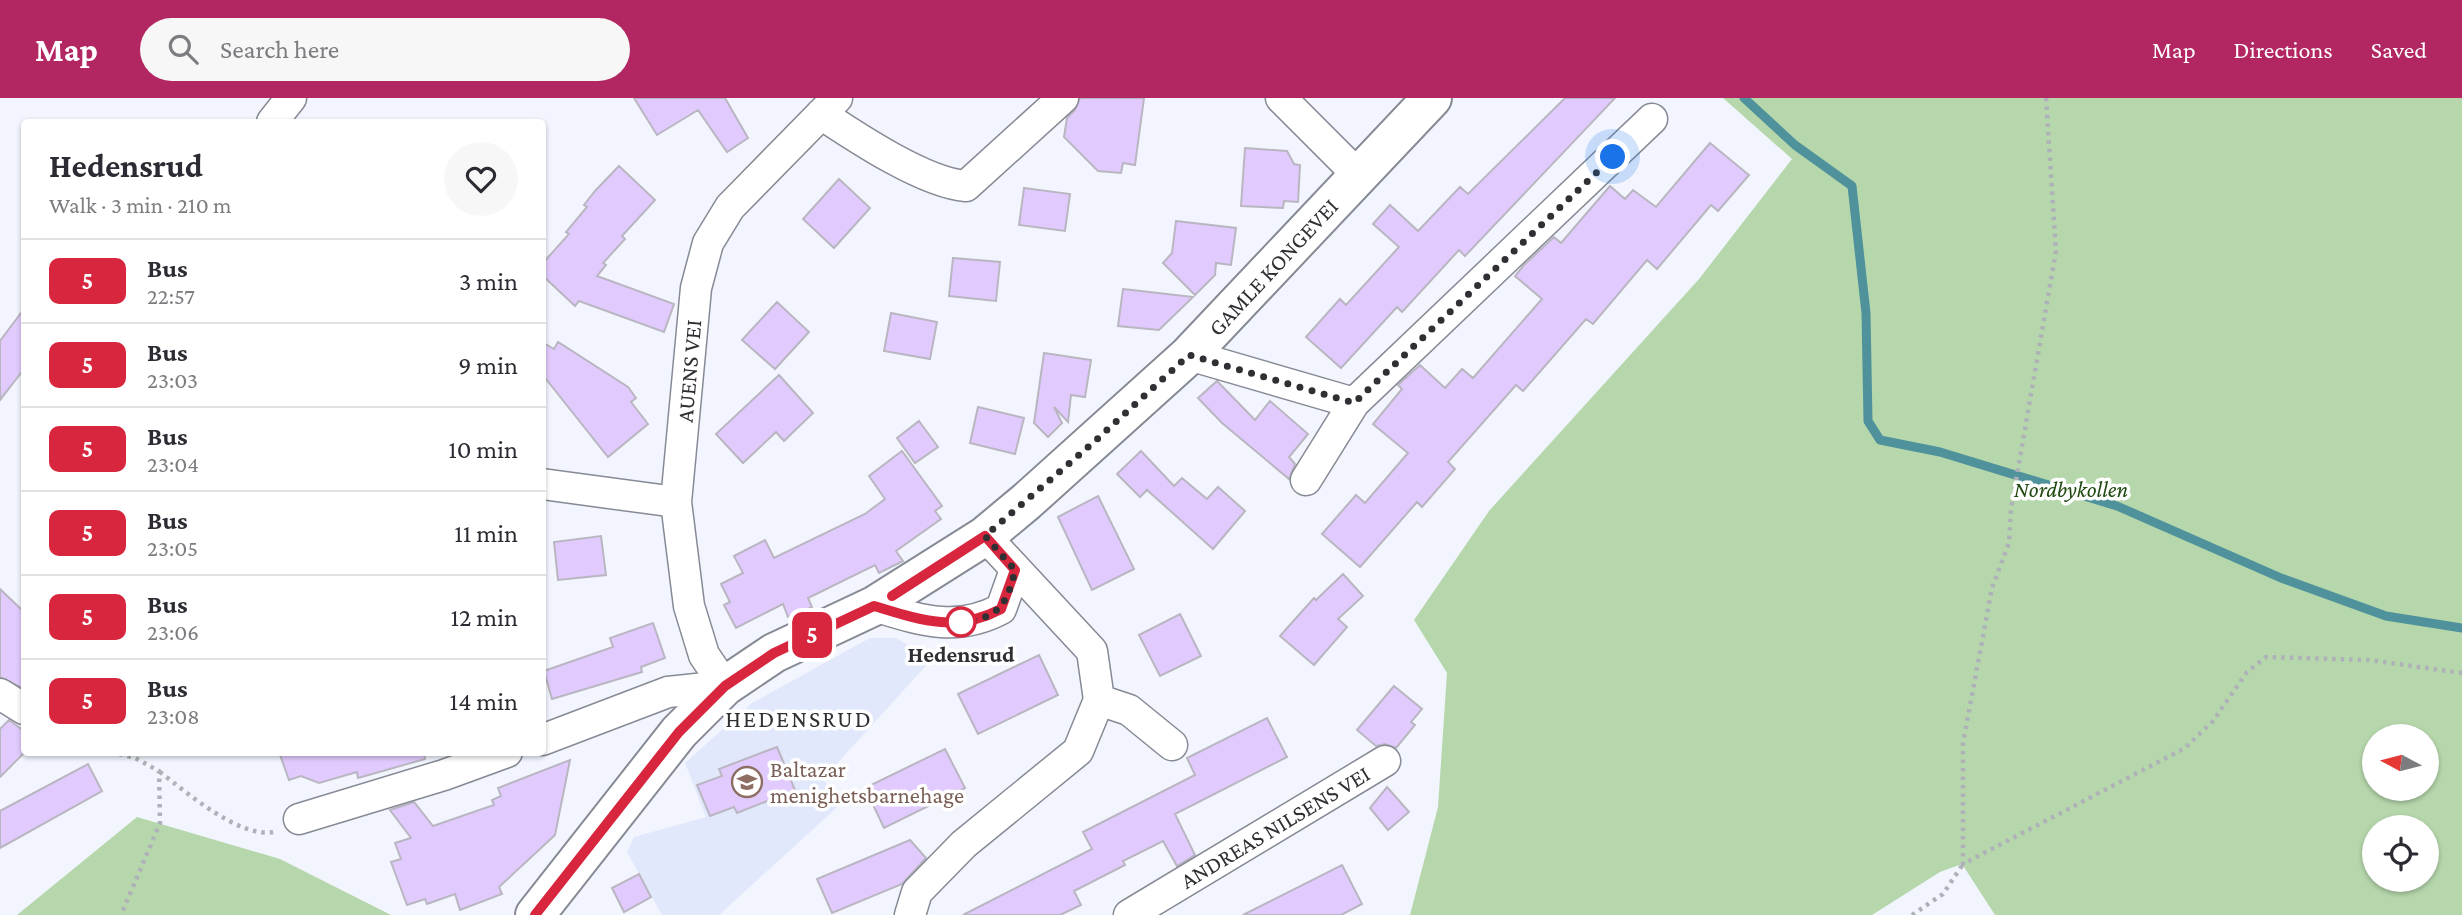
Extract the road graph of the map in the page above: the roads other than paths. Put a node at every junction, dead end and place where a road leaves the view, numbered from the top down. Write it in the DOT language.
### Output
graph roads {
  1 [pos="291,98"];
  2 [pos="1063,98"];
  3 [pos="1281,98"];
  4 [pos="1432,98"];
  5 [pos="829,106"];
  6 [pos="274,119"];
  7 [pos="1652,119"];
  8 [pos="1359,176"];
  9 [pos="1189,355"];
  10 [pos="1354,403"];
  11 [pos="1306,480"];
  12 [pos="546,485"];
  13 [pos="676,502"];
  14 [pos="985,536"];
  15 [pos="1015,570"];
  16 [pos="874,606"];
  17 [pos="725,686"];
  18 [pos="0,694"];
  19 [pos="1099,700"];
  20 [pos="21,707"];
  21 [pos="546,738"];
  22 [pos="1172,745"];
  23 [pos="496,756"];
  24 [pos="1385,761"];
  25 [pos="299,819"];
  26 [pos="535,915"];
  27 [pos="910,915"];
  28 [pos="1129,915"];
  1 -- 6 [label="street"];
  2 -- 5 [label="street"];
  3 -- 8 [label="street"];
  4 -- 8 [label="main road, GAMLE KONGEVEI"];
  5 -- 13 [label="street, AUENS VEI"];
  7 -- 10 [label="street"];
  8 -- 9 [label="main road, GAMLE KONGEVEI"];
  9 -- 10 [label="street"];
  9 -- 14 [label="main road, GAMLE KONGEVEI"];
  10 -- 11 [label="street"];
  12 -- 13 [label="street"];
  13 -- 17 [label="street, AUENS VEI"];
  14 -- 15 [label="street"];
  14 -- 16 [label="main road, GAMLE KONGEVEI"];
  15 -- 16 [label="street"];
  15 -- 19 [label="street"];
  16 -- 17 [label="main road, GAMLE KONGEVEI"];
  17 -- 21 [label="street, GAMLE KONGEVEI"];
  17 -- 26 [label="main road, GAMLE KONGEVEI"];
  18 -- 20 [label="street"];
  19 -- 22 [label="street"];
  19 -- 27 [label="street"];
  23 -- 25 [label="street"];
  24 -- 28 [label="street, ANDREAS NILSENS VEI"];
}
